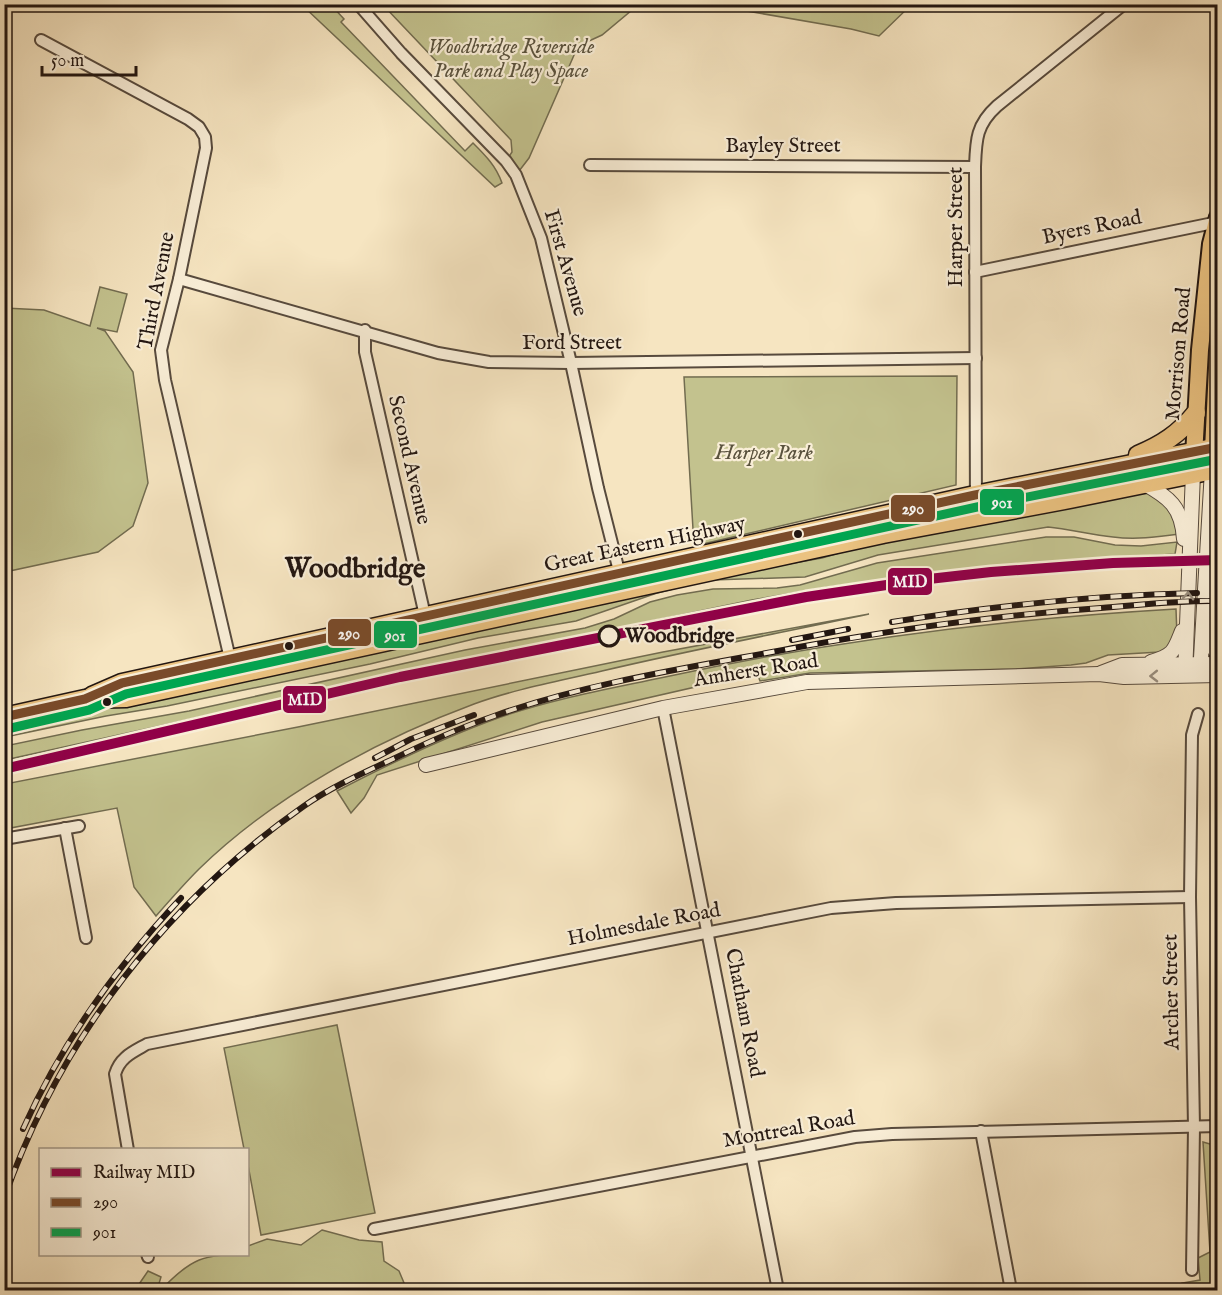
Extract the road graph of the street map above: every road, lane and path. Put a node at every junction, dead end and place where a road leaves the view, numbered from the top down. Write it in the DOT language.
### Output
graph roads {
  1 [pos="358,4"];
  2 [pos="1124,4"];
  3 [pos="41,40"];
  4 [pos="590,165"];
  5 [pos="975,167"];
  6 [pos="1217,221"];
  7 [pos="975,272"];
  8 [pos="179,279"];
  9 [pos="365,330"];
  10 [pos="1218,348"];
  11 [pos="976,358"];
  12 [pos="572,363"];
  13 [pos="1196,413"];
  14 [pos="1215,448"];
  15 [pos="1194,451"];
  16 [pos="1122,466"];
  17 [pos="1215,469"];
  18 [pos="1193,473"];
  19 [pos="1143,483"];
  20 [pos="975,495"];
  21 [pos="1218,504"];
  22 [pos="976,517"];
  23 [pos="1209,521"];
  24 [pos="1190,548"];
  25 [pos="622,582"];
  26 [pos="1204,615"];
  27 [pos="1187,618"];
  28 [pos="427,624"];
  29 [pos="1218,654"];
  30 [pos="1218,664"];
  31 [pos="1122,665"];
  32 [pos="232,668"];
  33 [pos="1200,669"];
  34 [pos="1185,670"];
  35 [pos="1099,674"];
  36 [pos="1218,675"];
  37 [pos="663,708"];
  38 [pos="1198,714"];
  39 [pos="4,717"];
  40 [pos="426,765"];
  41 [pos="79,826"];
  42 [pos="65,828"];
  43 [pos="4,839"];
  44 [pos="1190,897"];
  45 [pos="708,932"];
  46 [pos="86,938"];
  47 [pos="1218,1126"];
  48 [pos="1194,1127"];
  49 [pos="981,1131"];
  50 [pos="128,1148"];
  51 [pos="752,1156"];
  52 [pos="374,1229"];
  53 [pos="1191,1270"];
  54 [pos="778,1290"];
  55 [pos="1011,1290"];
  1 -- 12 [label="street, First Avenue"];
  2 -- 5 [label="street, Harper Street"];
  3 -- 8 [label="street, Third Avenue"];
  4 -- 5 [label="street, Bayley Street"];
  5 -- 7 [label="street, Harper Street"];
  6 -- 7 [label="street, Byers Road"];
  6 -- 13 [label="main road, Morrison Road"];
  7 -- 11 [label="street, Harper Street"];
  8 -- 9 [label="street, Ford Street"];
  8 -- 32 [label="street, Third Avenue"];
  9 -- 12 [label="street, Ford Street"];
  9 -- 28 [label="street, Second Avenue"];
  10 -- 14 [label="main road, Morrison Road"];
  11 -- 12 [label="street, Ford Street"];
  11 -- 20 [label="street, Harper Street"];
  12 -- 25 [label="street, First Avenue"];
  13 -- 15 [label="main road, Morrison Road"];
  13 -- 16 [label="highway"];
  14 -- 15 [label="highway, Great Eastern Highway"];
  14 -- 17 [label="main road, Morrison Road"];
  15 -- 16 [label="highway, Great Eastern Highway"];
  15 -- 18 [label="main road, Morrison Road"];
  16 -- 20 [label="highway, Great Eastern Highway"];
  17 -- 18 [label="highway, Great Eastern Highway"];
  17 -- 23 [label="street, Morrison Road"];
  18 -- 19 [label="highway, Great Eastern Highway"];
  18 -- 24 [label="street, Morrison Road"];
  19 -- 22 [label="highway, Great Eastern Highway"];
  19 -- 24 [label="street"];
  20 -- 22 [label="street, Harper Street"];
  20 -- 25 [label="highway, Great Eastern Highway"];
  21 -- 23 [label="street"];
  22 -- 25 [label="highway, Great Eastern Highway"];
  23 -- 26 [label="street, Morrison Road"];
  27 -- 24 [label="street, Morrison Road, one-way"];
  25 -- 28 [label="highway, Great Eastern Highway"];
  26 -- 29 [label="street"];
  26 -- 33 [label="street, Morrison Road"];
  27 -- 31 [label="street"];
  27 -- 34 [label="street, Morrison Road"];
  28 -- 32 [label="highway, Great Eastern Highway"];
  30 -- 33 [label="street, Amherst Road"];
  31 -- 34 [label="street, Amherst Road"];
  31 -- 35 [label="street, Amherst Road"];
  32 -- 39 [label="highway, Great Eastern Highway"];
  33 -- 34 [label="street, Amherst Road"];
  33 -- 36 [label="street, Amherst Road"];
  34 -- 35 [label="street, Amherst Road, one-way"];
  35 -- 37 [label="street, Amherst Road"];
  37 -- 40 [label="street, Amherst Road"];
  37 -- 45 [label="street, Chatham Road"];
  38 -- 44 [label="street, Archer Street"];
  41 -- 42 [label="street"];
  42 -- 43 [label="street"];
  42 -- 46 [label="street"];
  44 -- 45 [label="street, Holmesdale Road"];
  44 -- 48 [label="street, Archer Street"];
  45 -- 50 [label="street, Holmesdale Road"];
  45 -- 51 [label="street, Chatham Road"];
  47 -- 48 [label="street, Montreal Road"];
  48 -- 49 [label="street, Montreal Road"];
  48 -- 53 [label="street, Archer Street"];
  49 -- 51 [label="street, Montreal Road"];
  49 -- 55 [label="street"];
  51 -- 52 [label="street, Montreal Road"];
  51 -- 54 [label="street, Chatham Road"];
}
